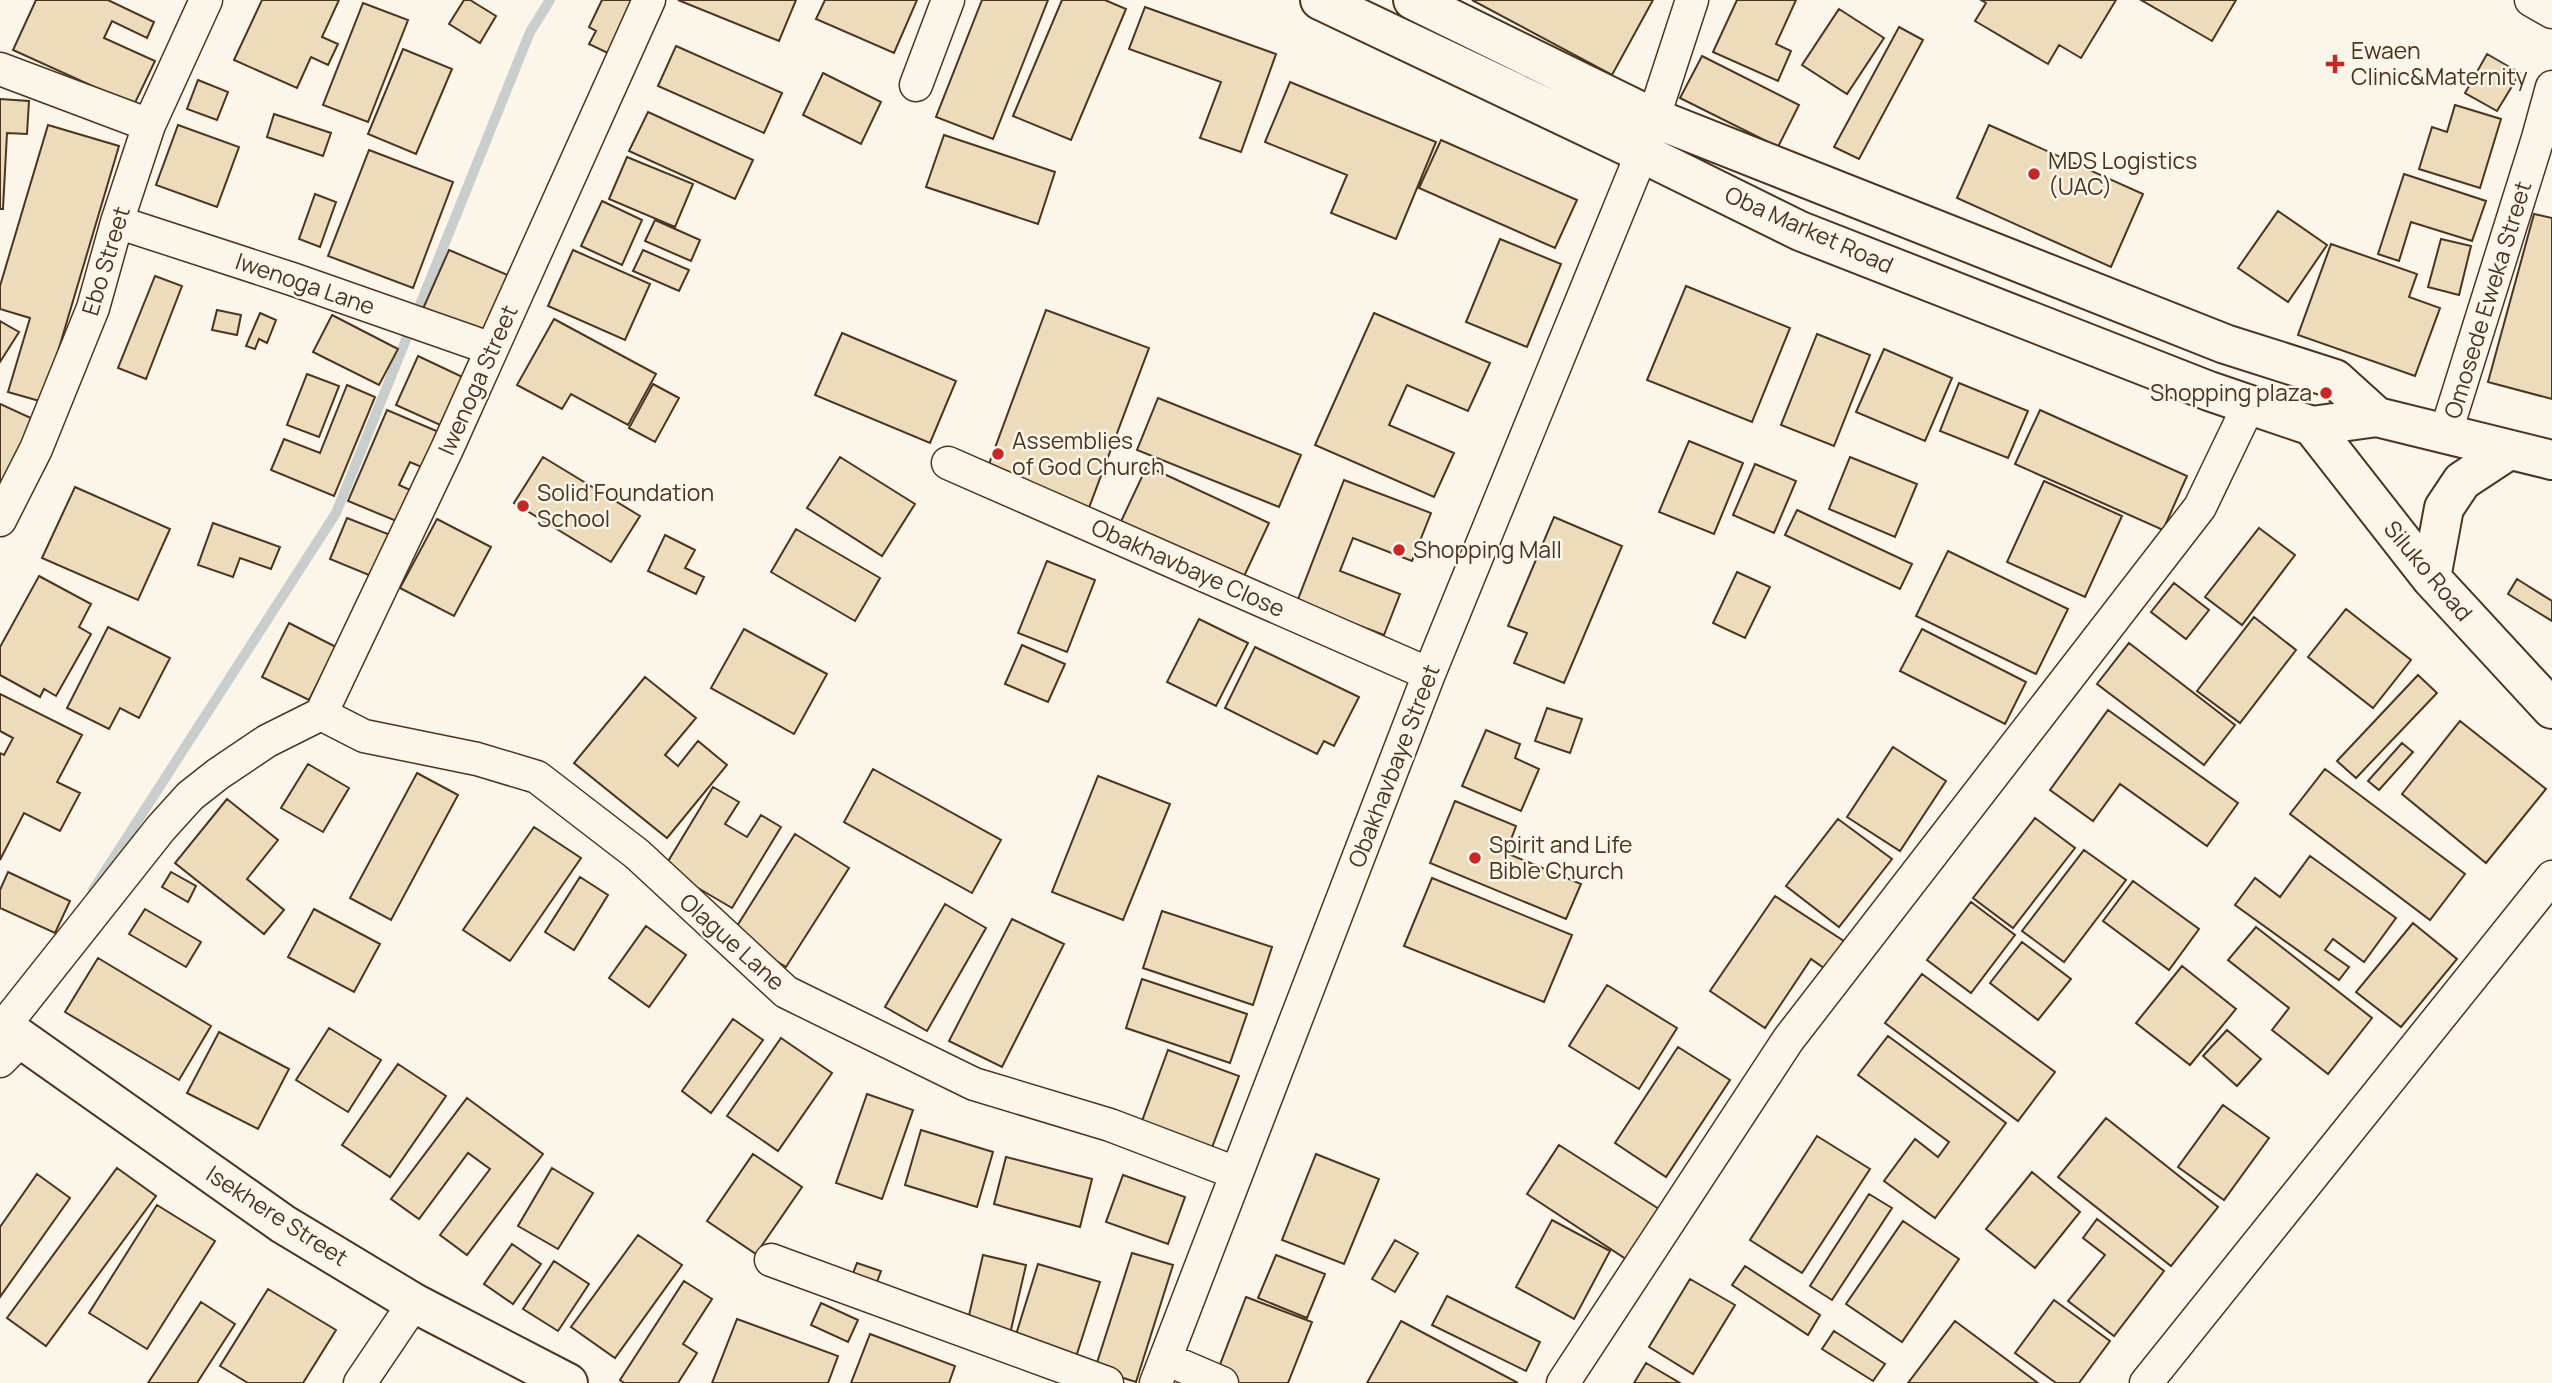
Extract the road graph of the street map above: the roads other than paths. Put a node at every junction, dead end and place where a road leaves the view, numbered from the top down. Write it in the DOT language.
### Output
graph roads {
  1 [pos="206,0"];
  2 [pos="649,0"];
  3 [pos="948,0"];
  4 [pos="1320,0"];
  5 [pos="1413,0"];
  6 [pos="1692,0"];
  7 [pos="2531,0"];
  8 [pos="2552,12"];
  9 [pos="0,69"];
  10 [pos="916,85"];
  11 [pos="2552,88"];
  12 [pos="149,125"];
  13 [pos="1648,135"];
  14 [pos="117,222"];
  15 [pos="492,349"];
  16 [pos="2249,405"];
  17 [pos="2377,417"];
  18 [pos="2312,426"];
  19 [pos="2446,432"];
  20 [pos="2510,450"];
  21 [pos="2552,460"];
  22 [pos="948,463"];
  23 [pos="0,520"];
  24 [pos="2431,578"];
  25 [pos="1429,674"];
  26 [pos="2552,709"];
  27 [pos="321,714"];
  28 [pos="2552,877"];
  29 [pos="6,1037"];
  30 [pos="1236,1173"];
  31 [pos="771,1260"];
  32 [pos="414,1303"];
  33 [pos="1161,1371"];
  34 [pos="360,1383"];
  35 [pos="568,1383"];
  36 [pos="1107,1383"];
  37 [pos="1222,1383"];
  38 [pos="1563,1383"];
  39 [pos="2146,1383"];
  1 -- 12 [label="street, Ebo Street"];
  2 -- 15 [label="street, Iwenoga Street"];
  3 -- 10 [label="street"];
  4 -- 13 [label="main road, Oba Market Road"];
  5 -- 13 [label="main road, Oba Market Road"];
  6 -- 13 [label="street, Obakhavbaye Street"];
  7 -- 8 [label="street"];
  9 -- 12 [label="street"];
  11 -- 19 [label="street, Omosede Eweka Street"];
  12 -- 14 [label="street, Ebo Street"];
  13 -- 16 [label="main road, Oba Market Road"];
  13 -- 17 [label="main road, Oba Market Road"];
  13 -- 25 [label="street, Obakhavbaye Street"];
  14 -- 15 [label="street, Iwenoga Lane"];
  14 -- 23 [label="street, Ebo Street"];
  15 -- 27 [label="street, Iwenoga Street"];
  16 -- 18 [label="main road, Oba Market Road"];
  16 -- 38 [label="street"];
  17 -- 18 [label="main road"];
  17 -- 19 [label="main road"];
  18 -- 24 [label="main road, Siluko Road"];
  19 -- 20 [label="main road"];
  20 -- 21 [label="main road"];
  20 -- 24 [label="main road"];
  22 -- 25 [label="street, Obakhavbaye Close"];
  24 -- 26 [label="main road, Siluko Road"];
  25 -- 30 [label="street, Obakhavbaye Street"];
  27 -- 29 [label="street"];
  27 -- 30 [label="street, Olague Lane"];
  28 -- 39 [label="street"];
  29 -- 32 [label="main road, Isekhere Street"];
  30 -- 33 [label="street, Obakhavbaye Street"];
  31 -- 36 [label="street"];
  32 -- 34 [label="street"];
  32 -- 35 [label="main road, Isekhere Street"];
  33 -- 37 [label="street"];
}
